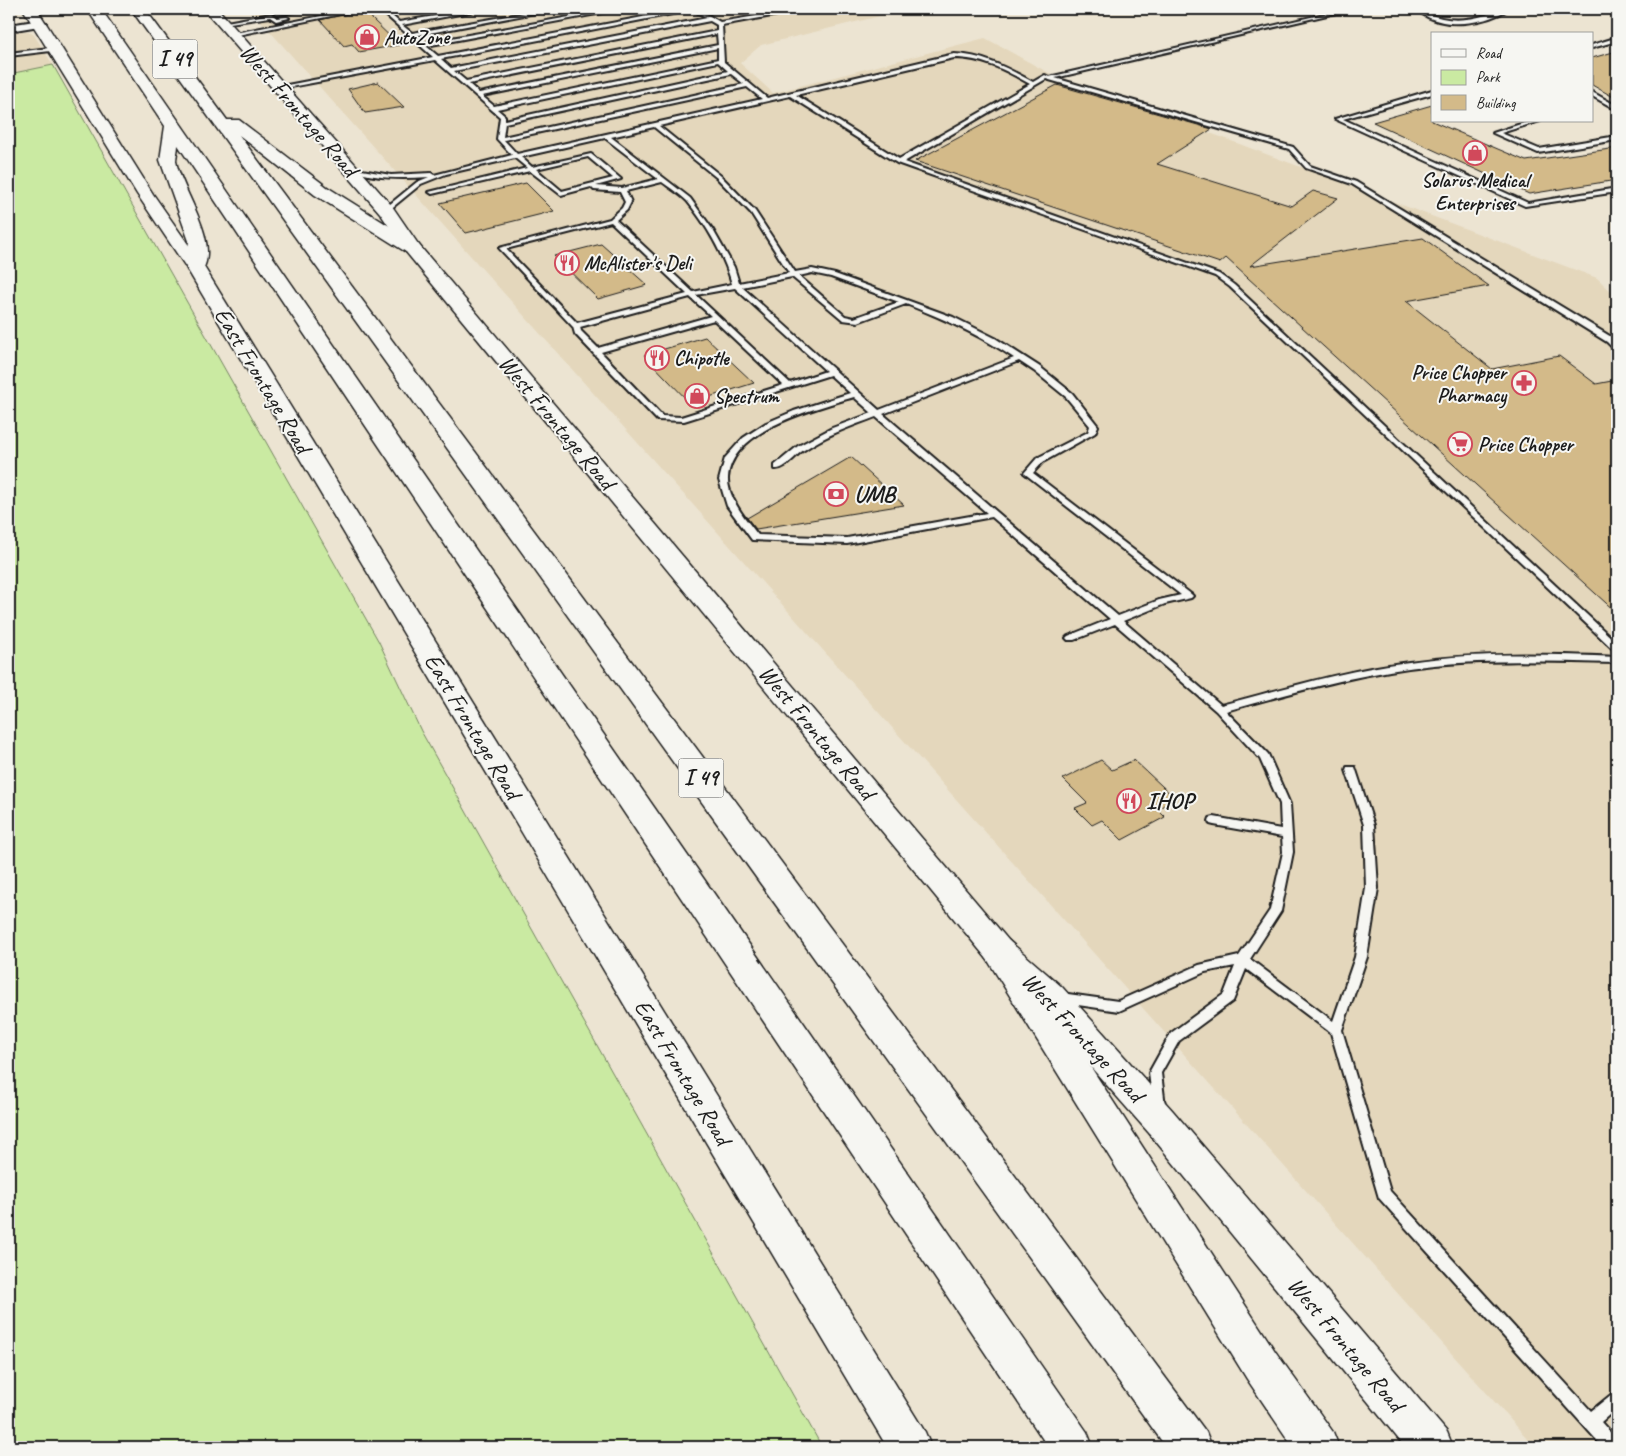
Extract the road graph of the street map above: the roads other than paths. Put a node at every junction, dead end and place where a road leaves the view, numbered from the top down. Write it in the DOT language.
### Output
graph roads {
  1 [pos="30,9"];
  2 [pos="94,9"];
  3 [pos="138,9"];
  4 [pos="211,9"];
  5 [pos="307,9"];
  6 [pos="340,9"];
  7 [pos="363,9"];
  8 [pos="381,9"];
  9 [pos="415,9"];
  10 [pos="484,9"];
  11 [pos="554,9"];
  12 [pos="621,9"];
  13 [pos="691,9"];
  14 [pos="695,9"];
  15 [pos="805,9"];
  16 [pos="1351,9"];
  17 [pos="1434,9"];
  18 [pos="1507,9"];
  19 [pos="387,14"];
  20 [pos="271,15"];
  21 [pos="711,19"];
  22 [pos="276,20"];
  23 [pos="41,23"];
  24 [pos="399,24"];
  25 [pos="281,25"];
  26 [pos="9,28"];
  27 [pos="228,28"];
  28 [pos="719,28"];
  29 [pos="411,35"];
  30 [pos="1617,39"];
  31 [pos="422,45"];
  32 [pos="720,46"];
  33 [pos="1594,46"];
  34 [pos="14,48"];
  35 [pos="57,49"];
  36 [pos="27,54"];
  37 [pos="9,56"];
  38 [pos="436,58"];
  39 [pos="721,60"];
  40 [pos="451,70"];
  41 [pos="732,72"];
  42 [pos="1049,78"];
  43 [pos="465,83"];
  44 [pos="1034,84"];
  45 [pos="748,85"];
  46 [pos="282,88"];
  47 [pos="1431,92"];
  48 [pos="791,94"];
  49 [pos="479,95"];
  50 [pos="1594,95"];
  51 [pos="766,100"];
  52 [pos="1605,101"];
  53 [pos="1594,104"];
  54 [pos="493,108"];
  55 [pos="1617,108"];
  56 [pos="212,109"];
  57 [pos="503,122"];
  58 [pos="1534,122"];
  59 [pos="655,125"];
  60 [pos="173,126"];
  61 [pos="604,135"];
  62 [pos="1617,138"];
  63 [pos="500,139"];
  64 [pos="516,156"];
  65 [pos="898,162"];
  66 [pos="348,168"];
  67 [pos="531,168"];
  68 [pos="444,173"];
  69 [pos="661,180"];
  70 [pos="585,187"];
  71 [pos="622,190"];
  72 [pos="1617,190"];
  73 [pos="432,192"];
  74 [pos="386,210"];
  75 [pos="612,220"];
  76 [pos="412,248"];
  77 [pos="195,267"];
  78 [pos="793,274"];
  79 [pos="736,285"];
  80 [pos="693,294"];
  81 [pos="906,302"];
  82 [pos="716,316"];
  83 [pos="576,326"];
  84 [pos="1617,347"];
  85 [pos="597,351"];
  86 [pos="1020,358"];
  87 [pos="831,372"];
  88 [pos="789,386"];
  89 [pos="855,394"];
  90 [pos="878,414"];
  91 [pos="778,467"];
  92 [pos="994,514"];
  93 [pos="1116,620"];
  94 [pos="1072,638"];
  95 [pos="1617,648"];
  96 [pos="1617,660"];
  97 [pos="1219,709"];
  98 [pos="1351,770"];
  99 [pos="1214,821"];
  100 [pos="1287,834"];
  101 [pos="998,950"];
  102 [pos="1243,960"];
  103 [pos="1050,996"];
  104 [pos="1336,1030"];
  105 [pos="1161,1122"];
  106 [pos="1617,1399"];
  107 [pos="1590,1422"];
  108 [pos="910,1447"];
  109 [pos="1072,1447"];
  110 [pos="1191,1447"];
  111 [pos="1318,1447"];
  112 [pos="1432,1447"];
  113 [pos="1613,1447"];
  1 -- 23 [label="main road, East Frontage Road"];
  2 -- 60 [label="main road, I 49"];
  3 -- 56 [label="main road, I 49"];
  4 -- 27 [label="main road, West Frontage Road"];
  5 -- 20 [label="lane"];
  6 -- 22 [label="lane"];
  7 -- 25 [label="lane"];
  8 -- 19 [label="lane"];
  9 -- 19 [label="lane"];
  10 -- 24 [label="lane"];
  11 -- 29 [label="lane"];
  12 -- 31 [label="lane"];
  13 -- 38 [label="lane"];
  14 -- 21 [label="lane"];
  15 -- 28 [label="lane"];
  16 -- 42 [label="lane"];
  17 -- 18 [label="lane"];
  19 -- 24 [label="lane"];
  20 -- 22 [label="lane"];
  20 -- 27 [label="lane"];
  21 -- 28 [label="lane"];
  21 -- 40 [label="lane"];
  22 -- 25 [label="lane"];
  23 -- 26 [label="street"];
  23 -- 35 [label="main road, East Frontage Road"];
  24 -- 29 [label="lane"];
  25 -- 27 [label="lane"];
  27 -- 46 [label="main road, West Frontage Road"];
  28 -- 32 [label="lane"];
  28 -- 43 [label="lane"];
  29 -- 31 [label="lane"];
  30 -- 33 [label="lane"];
  31 -- 38 [label="lane"];
  32 -- 39 [label="lane"];
  32 -- 49 [label="lane"];
  34 -- 36 [label="lane"];
  35 -- 36 [label="lane"];
  35 -- 77 [label="main road, East Frontage Road"];
  36 -- 37 [label="lane"];
  38 -- 40 [label="lane"];
  38 -- 46 [label="lane"];
  39 -- 41 [label="lane"];
  39 -- 54 [label="lane"];
  40 -- 43 [label="lane"];
  41 -- 45 [label="lane"];
  41 -- 57 [label="lane"];
  42 -- 44 [label="lane"];
  42 -- 84 [label="lane"];
  43 -- 49 [label="lane"];
  44 -- 48 [label="lane"];
  44 -- 65 [label="lane"];
  45 -- 51 [label="lane"];
  45 -- 63 [label="lane"];
  46 -- 66 [label="main road, West Frontage Road"];
  47 -- 72 [label="lane"];
  48 -- 51 [label="lane"];
  48 -- 65 [label="lane"];
  49 -- 54 [label="lane"];
  50 -- 52 [label="lane"];
  51 -- 59 [label="lane"];
  52 -- 53 [label="lane"];
  52 -- 55 [label="lane"];
  54 -- 57 [label="lane"];
  56 -- 76 [label="main road"];
  56 -- 110 [label="main road, I 49"];
  57 -- 63 [label="lane"];
  58 -- 62 [label="lane"];
  59 -- 61 [label="lane"];
  59 -- 78 [label="lane"];
  60 -- 77 [label="main road"];
  60 -- 109 [label="main road, I 49"];
  61 -- 64 [label="lane"];
  61 -- 69 [label="lane"];
  63 -- 64 [label="lane"];
  64 -- 67 [label="lane"];
  64 -- 68 [label="lane"];
  65 -- 95 [label="lane"];
  66 -- 68 [label="lane"];
  66 -- 74 [label="main road, West Frontage Road"];
  67 -- 70 [label="lane"];
  67 -- 70 [label="lane"];
  67 -- 73 [label="lane"];
  68 -- 74 [label="lane"];
  69 -- 71 [label="lane"];
  69 -- 79 [label="lane"];
  70 -- 71 [label="lane"];
  71 -- 75 [label="lane"];
  74 -- 76 [label="main road, West Frontage Road"];
  75 -- 80 [label="lane"];
  75 -- 83 [label="lane"];
  76 -- 101 [label="main road, West Frontage Road"];
  77 -- 108 [label="main road, East Frontage Road"];
  78 -- 79 [label="lane"];
  78 -- 81 [label="lane"];
  78 -- 81 [label="lane"];
  79 -- 80 [label="lane"];
  79 -- 87 [label="lane"];
  80 -- 82 [label="lane"];
  80 -- 83 [label="lane"];
  81 -- 86 [label="lane"];
  82 -- 85 [label="lane"];
  82 -- 88 [label="lane"];
  83 -- 85 [label="lane"];
  85 -- 88 [label="lane"];
  86 -- 90 [label="lane"];
  86 -- 93 [label="lane"];
  87 -- 88 [label="lane"];
  87 -- 89 [label="lane"];
  89 -- 90 [label="lane"];
  89 -- 92 [label="lane"];
  90 -- 91 [label="lane"];
  90 -- 92 [label="lane"];
  92 -- 93 [label="lane"];
  93 -- 94 [label="lane"];
  93 -- 97 [label="lane"];
  96 -- 97 [label="lane"];
  97 -- 100 [label="lane"];
  98 -- 104 [label="lane"];
  99 -- 100 [label="lane"];
  100 -- 102 [label="lane"];
  101 -- 103 [label="main road, West Frontage Road"];
  101 -- 111 [label="main road"];
  102 -- 103 [label="lane"];
  102 -- 104 [label="lane"];
  102 -- 105 [label="lane"];
  103 -- 105 [label="main road, West Frontage Road"];
  104 -- 107 [label="lane"];
  105 -- 112 [label="main road, West Frontage Road"];
  106 -- 107 [label="lane"];
  107 -- 113 [label="lane"];
}
